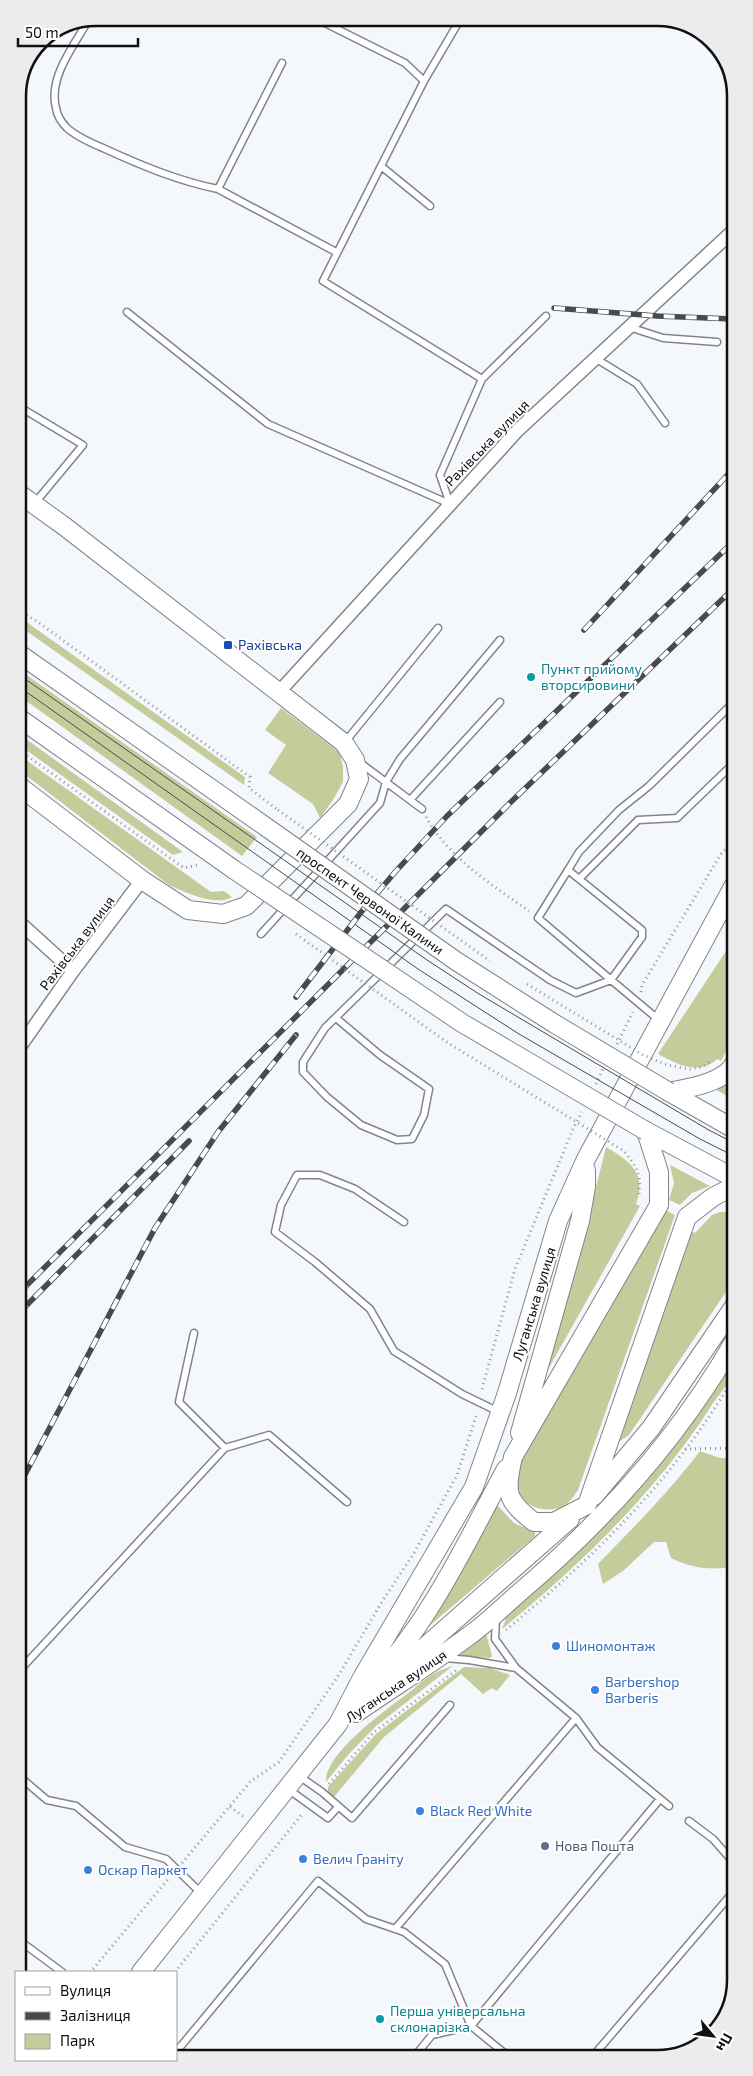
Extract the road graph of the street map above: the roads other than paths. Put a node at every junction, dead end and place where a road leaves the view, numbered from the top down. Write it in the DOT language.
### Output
graph roads {
  1 [pos="331,26"];
  2 [pos="456,26"];
  3 [pos="84,28"];
  4 [pos="282,63"];
  5 [pos="424,81"];
  6 [pos="381,166"];
  7 [pos="218,189"];
  8 [pos="430,206"];
  9 [pos="727,237"];
  10 [pos="336,252"];
  11 [pos="127,312"];
  12 [pos="546,316"];
  13 [pos="629,327"];
  14 [pos="717,342"];
  15 [pos="595,358"];
  16 [pos="482,379"];
  17 [pos="26,411"];
  18 [pos="665,423"];
  19 [pos="26,498"];
  20 [pos="34,504"];
  21 [pos="450,504"];
  22 [pos="438,628"];
  23 [pos="500,640"];
  24 [pos="26,659"];
  25 [pos="279,692"];
  26 [pos="500,702"];
  27 [pos="727,709"];
  28 [pos="26,724"];
  29 [pos="344,743"];
  30 [pos="355,760"];
  31 [pos="727,770"];
  32 [pos="386,782"];
  33 [pos="26,791"];
  34 [pos="410,800"];
  35 [pos="422,809"];
  36 [pos="568,870"];
  37 [pos="579,879"];
  38 [pos="142,880"];
  39 [pos="727,898"];
  40 [pos="727,913"];
  41 [pos="26,928"];
  42 [pos="261,934"];
  43 [pos="708,935"];
  44 [pos="74,971"];
  45 [pos="611,980"];
  46 [pos="336,1018"];
  47 [pos="660,1020"];
  48 [pos="26,1038"];
  49 [pos="727,1071"];
  50 [pos="669,1092"];
  51 [pos="727,1125"];
  52 [pos="646,1131"];
  53 [pos="586,1159"];
  54 [pos="727,1174"];
  55 [pos="727,1190"];
  56 [pos="404,1222"];
  57 [pos="727,1315"];
  58 [pos="194,1332"];
  59 [pos="727,1354"];
  60 [pos="500,1413"];
  61 [pos="225,1448"];
  62 [pos="513,1457"];
  63 [pos="347,1502"];
  64 [pos="587,1505"];
  65 [pos="496,1613"];
  66 [pos="438,1658"];
  67 [pos="26,1664"];
  68 [pos="516,1668"];
  69 [pos="450,1705"];
  70 [pos="576,1718"];
  71 [pos="338,1724"];
  72 [pos="26,1782"];
  73 [pos="293,1782"];
  74 [pos="660,1799"];
  75 [pos="338,1806"];
  76 [pos="669,1806"];
  77 [pos="689,1821"];
  78 [pos="727,1855"];
  79 [pos="202,1894"];
  80 [pos="727,1899"];
  81 [pos="395,1929"];
  82 [pos="26,1945"];
  83 [pos="61,1971"];
  84 [pos="142,1971"];
  85 [pos="471,2026"];
  86 [pos="178,2050"];
  87 [pos="420,2050"];
  88 [pos="501,2050"];
  89 [pos="598,2050"];
  1 -- 5 [label="lane"];
  2 -- 5 [label="lane"];
  3 -- 7 [label="lane"];
  4 -- 7 [label="lane"];
  5 -- 6 [label="lane"];
  6 -- 8 [label="lane"];
  6 -- 10 [label="lane"];
  7 -- 10 [label="lane"];
  9 -- 13 [label="street, Рахівська вулиця"];
  10 -- 16 [label="lane"];
  11 -- 21 [label="lane"];
  12 -- 16 [label="lane"];
  13 -- 14 [label="lane"];
  13 -- 15 [label="street, Рахівська вулиця"];
  15 -- 18 [label="lane"];
  15 -- 21 [label="street, Рахівська вулиця"];
  16 -- 21 [label="lane"];
  17 -- 20 [label="lane"];
  19 -- 20 [label="main road"];
  20 -- 25 [label="main road"];
  21 -- 25 [label="street, Рахівська вулиця"];
  22 -- 29 [label="lane"];
  23 -- 32 [label="lane"];
  24 -- 50 [label="main road, проспект Червоної Калини, bridge"];
  25 -- 29 [label="main road"];
  26 -- 34 [label="lane"];
  27 -- 36 [label="lane"];
  28 -- 52 [label="main road, bridge"];
  29 -- 30 [label="main road"];
  30 -- 32 [label="lane"];
  30 -- 38 [label="main road"];
  31 -- 37 [label="lane"];
  32 -- 34 [label="lane"];
  32 -- 42 [label="lane"];
  33 -- 38 [label="main road"];
  34 -- 35 [label="lane"];
  36 -- 37 [label="lane"];
  36 -- 45 [label="lane"];
  37 -- 45 [label="lane"];
  38 -- 44 [label="street, Рахівська вулиця"];
  39 -- 43 [label="main road, Луганська вулиця"];
  40 -- 43 [label="main road"];
  41 -- 44 [label="street"];
  43 -- 47 [label="main road, Луганська вулиця"];
  44 -- 48 [label="street, Рахівська вулиця"];
  45 -- 46 [label="lane"];
  45 -- 47 [label="lane"];
  46 -- 46 [label="lane"];
  47 -- 53 [label="main road, Луганська вулиця"];
  49 -- 50 [label="main road"];
  50 -- 51 [label="main road, проспект Червоної Калини"];
  52 -- 54 [label="main road"];
  52 -- 62 [label="main road"];
  53 -- 60 [label="main road, Луганська вулиця"];
  53 -- 62 [label="main road"];
  55 -- 64 [label="main road"];
  56 -- 60 [label="lane"];
  57 -- 64 [label="main road"];
  58 -- 61 [label="lane"];
  59 -- 65 [label="main road, Луганська вулиця"];
  60 -- 71 [label="main road, Луганська вулиця"];
  61 -- 63 [label="lane"];
  61 -- 67 [label="lane"];
  62 -- 64 [label="main road"];
  62 -- 71 [label="main road"];
  64 -- 71 [label="main road"];
  65 -- 66 [label="main road, Луганська вулиця"];
  65 -- 68 [label="lane"];
  66 -- 68 [label="lane"];
  66 -- 71 [label="main road, Луганська вулиця"];
  68 -- 70 [label="lane"];
  69 -- 75 [label="lane"];
  70 -- 74 [label="lane"];
  70 -- 81 [label="lane"];
  71 -- 73 [label="main road, Луганська вулиця"];
  72 -- 79 [label="lane"];
  73 -- 75 [label="lane"];
  73 -- 75 [label="lane"];
  73 -- 79 [label="main road, Луганська вулиця"];
  74 -- 76 [label="lane"];
  74 -- 85 [label="lane"];
  77 -- 78 [label="lane"];
  79 -- 84 [label="main road, Луганська вулиця"];
  80 -- 89 [label="lane"];
  81 -- 85 [label="lane"];
  81 -- 86 [label="lane"];
  82 -- 83 [label="lane"];
  85 -- 87 [label="lane"];
  85 -- 88 [label="lane"];
}
